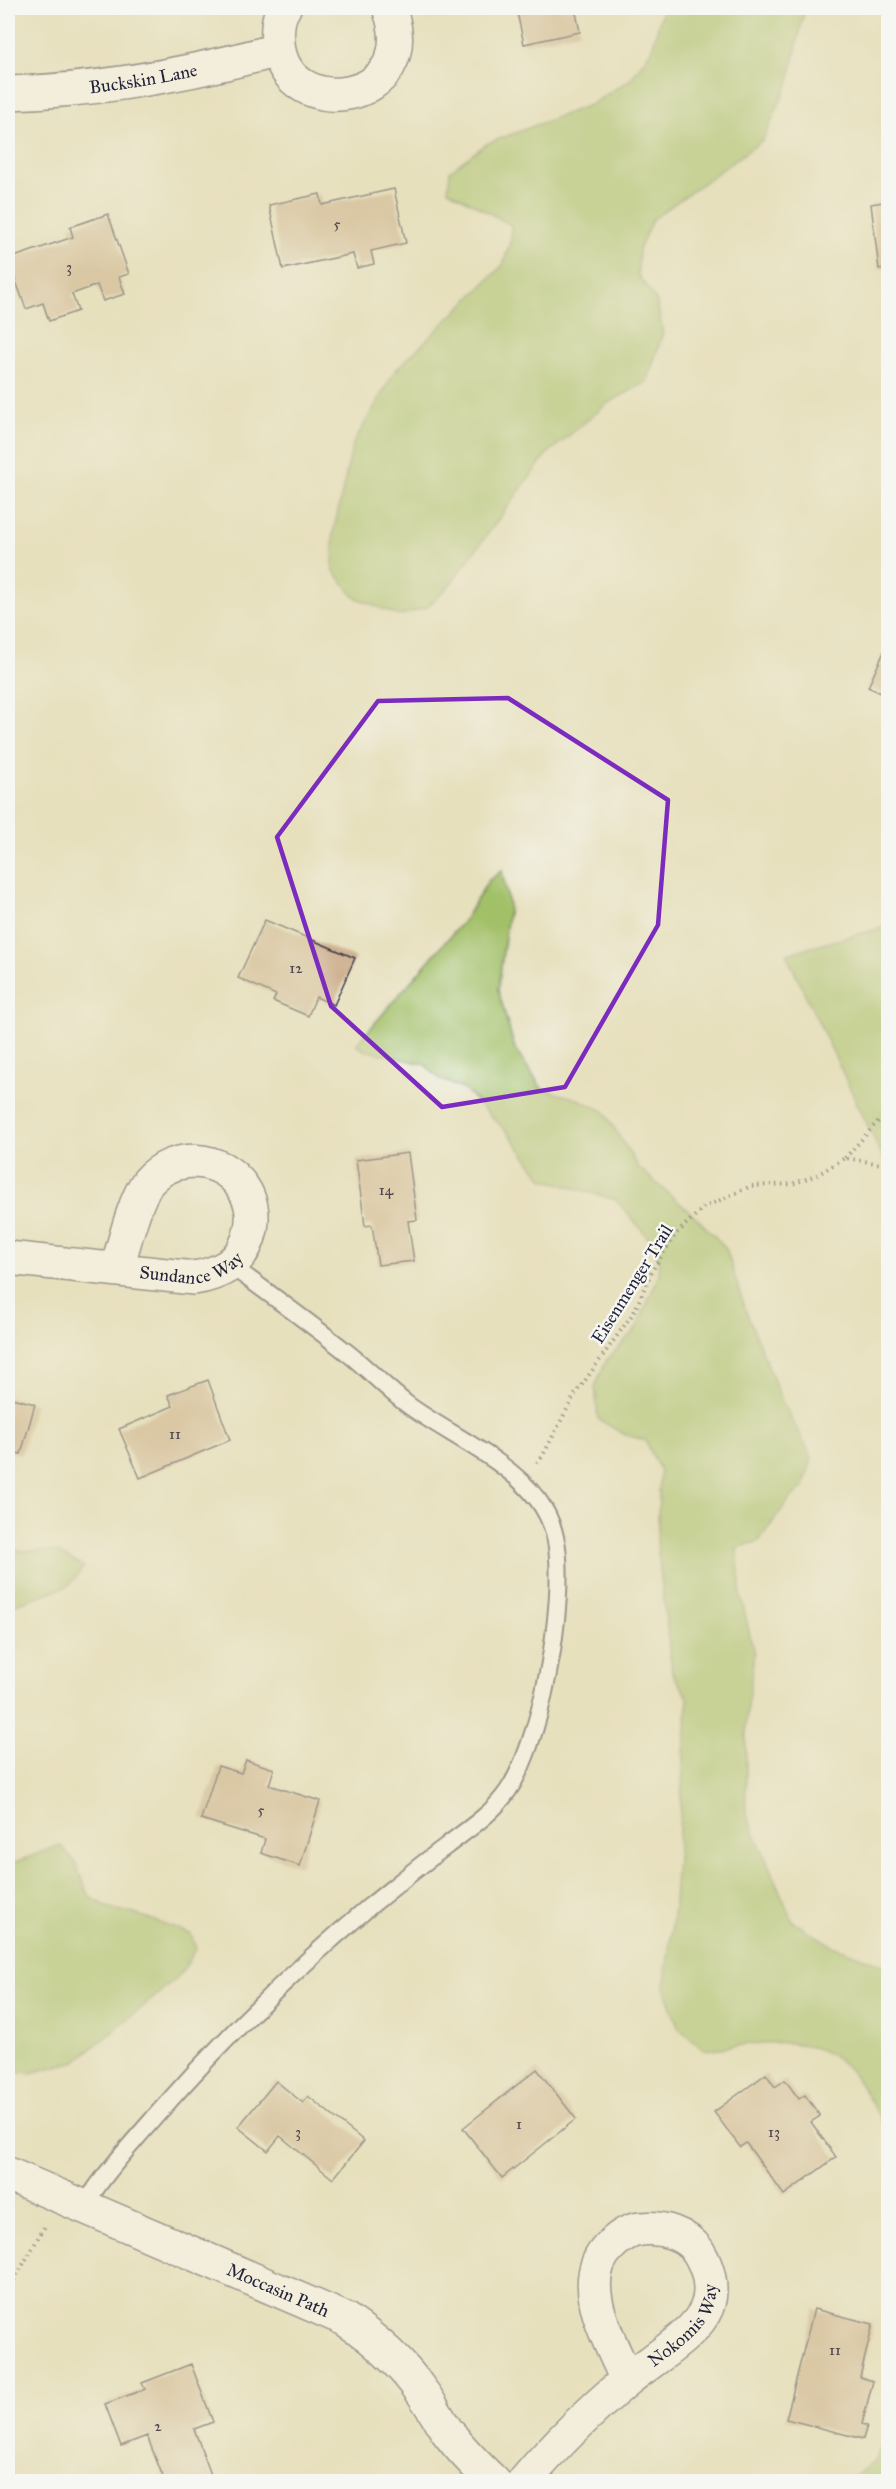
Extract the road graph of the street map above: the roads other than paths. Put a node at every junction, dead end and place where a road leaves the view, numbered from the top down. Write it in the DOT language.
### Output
graph roads {
  1 [pos="284,8"];
  2 [pos="389,8"];
  3 [pos="278,50"];
  4 [pos="8,93"];
  5 [pos="8,1258"];
  6 [pos="230,1265"];
  7 [pos="117,1268"];
  8 [pos="8,2174"];
  9 [pos="72,2201"];
  10 [pos="627,2380"];
  11 [pos="495,2481"];
  12 [pos="524,2481"];
  1 -- 3 [label="street"];
  2 -- 3 [label="street"];
  3 -- 4 [label="street, Buckskin Lane"];
  5 -- 7 [label="street, Sundance Way"];
  6 -- 7 [label="street, Sundance Way"];
  6 -- 7 [label="street, Sundance Way"];
  6 -- 9 [label="lane"];
  8 -- 9 [label="street, Moccasin Path"];
  9 -- 11 [label="street, Moccasin Path"];
  10 -- 12 [label="street, Nokomis Way"];
}
